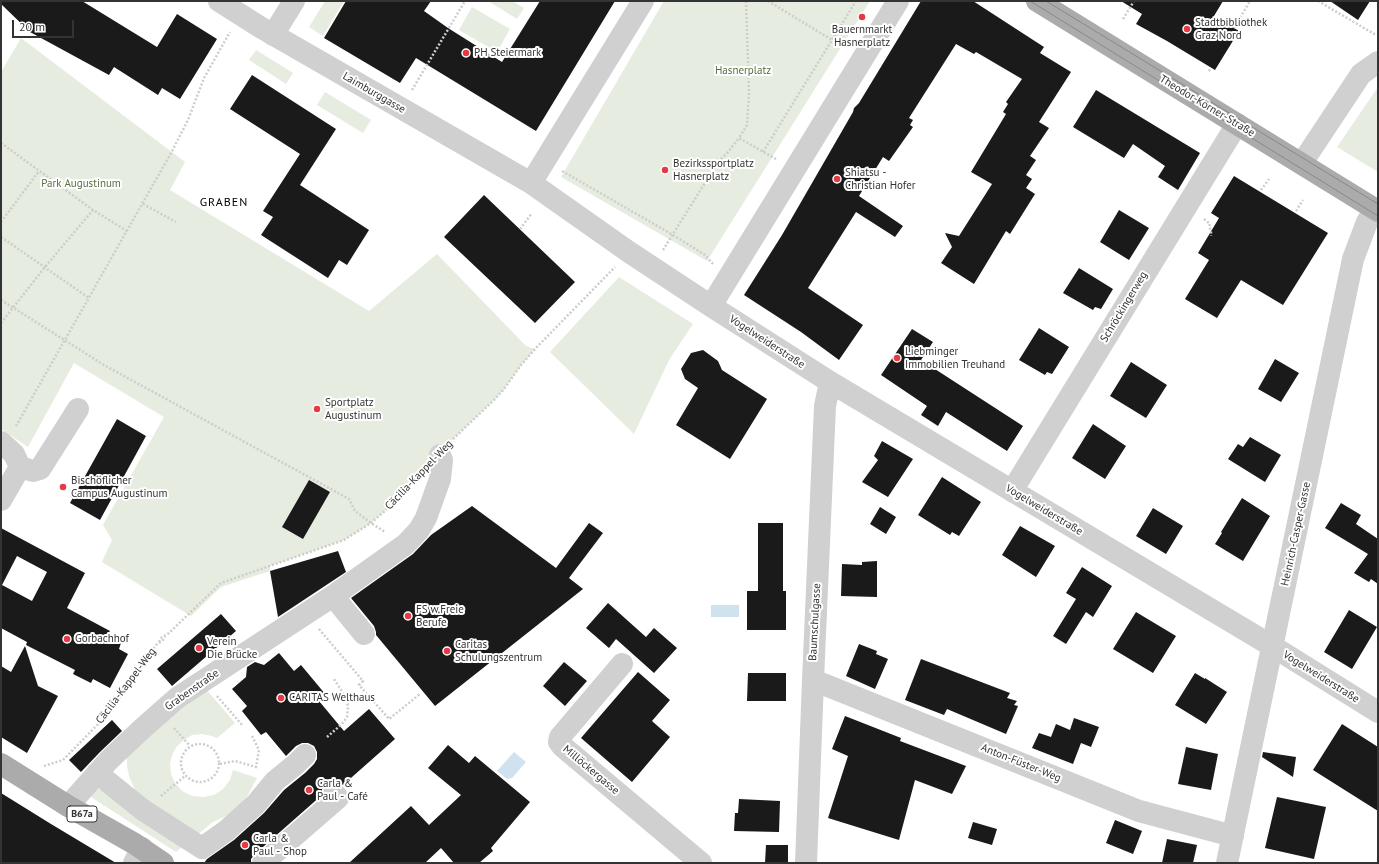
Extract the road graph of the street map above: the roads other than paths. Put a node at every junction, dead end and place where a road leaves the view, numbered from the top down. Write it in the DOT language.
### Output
graph roads {
  1 [pos="219,1"];
  2 [pos="294,1"];
  3 [pos="643,1"];
  4 [pos="898,1"];
  5 [pos="1037,1"];
  6 [pos="273,35"];
  7 [pos="1378,62"];
  8 [pos="1237,124"];
  9 [pos="1302,163"];
  10 [pos="531,183"];
  11 [pos="1376,210"];
  12 [pos="711,306"];
  13 [pos="830,382"];
  14 [pos="78,409"];
  15 [pos="3,444"];
  16 [pos="440,455"];
  17 [pos="20,467"];
  18 [pos="1012,491"];
  19 [pos="1,500"];
  20 [pos="332,596"];
  21 [pos="364,634"];
  22 [pos="1272,646"];
  23 [pos="622,664"];
  24 [pos="812,680"];
  25 [pos="1378,712"];
  26 [pos="305,755"];
  27 [pos="1,764"];
  28 [pos="97,773"];
  29 [pos="334,793"];
  30 [pos="68,806"];
  31 [pos="1233,836"];
  32 [pos="138,856"];
  33 [pos="688,859"];
  34 [pos="163,863"];
  35 [pos="263,863"];
  36 [pos="806,863"];
  37 [pos="1227,863"];
  1 -- 6 [label="street, Laimburggasse"];
  2 -- 6 [label="street"];
  3 -- 10 [label="street"];
  4 -- 12 [label="street"];
  5 -- 8 [label="main road, Theodor-Körner-Straße"];
  6 -- 10 [label="street, Laimburggasse"];
  7 -- 9 [label="street"];
  8 -- 9 [label="main road, Theodor-Körner-Straße"];
  8 -- 18 [label="street, Schröckingerweg"];
  9 -- 11 [label="main road, Theodor-Körner-Straße"];
  10 -- 12 [label="street"];
  11 -- 22 [label="street, Heinrich-Casper-Gasse"];
  12 -- 13 [label="street, Vogelweiderstraße"];
  13 -- 18 [label="street, Vogelweiderstraße"];
  13 -- 24 [label="street, Baumschulgasse"];
  14 -- 17 [label="street"];
  15 -- 17 [label="street"];
  16 -- 20 [label="street, Grabenstraße"];
  17 -- 19 [label="street"];
  18 -- 22 [label="street, Vogelweiderstraße"];
  20 -- 21 [label="street"];
  20 -- 28 [label="street, Grabenstraße"];
  22 -- 25 [label="street, Vogelweiderstraße"];
  22 -- 31 [label="street, Heinrich-Casper-Gasse"];
  23 -- 33 [label="street, Millöckergasse"];
  24 -- 31 [label="street, Anton-Füster-Weg"];
  24 -- 36 [label="street, Baumschulgasse"];
  26 -- 28 [label="street"];
  27 -- 30 [label="main road, B67a"];
  28 -- 30 [label="street, Grabenstraße"];
  29 -- 35 [label="street"];
  30 -- 32 [label="main road, B67a"];
  31 -- 37 [label="street, Heinrich-Casper-Gasse"];
  32 -- 34 [label="main road, B67a"];
}
